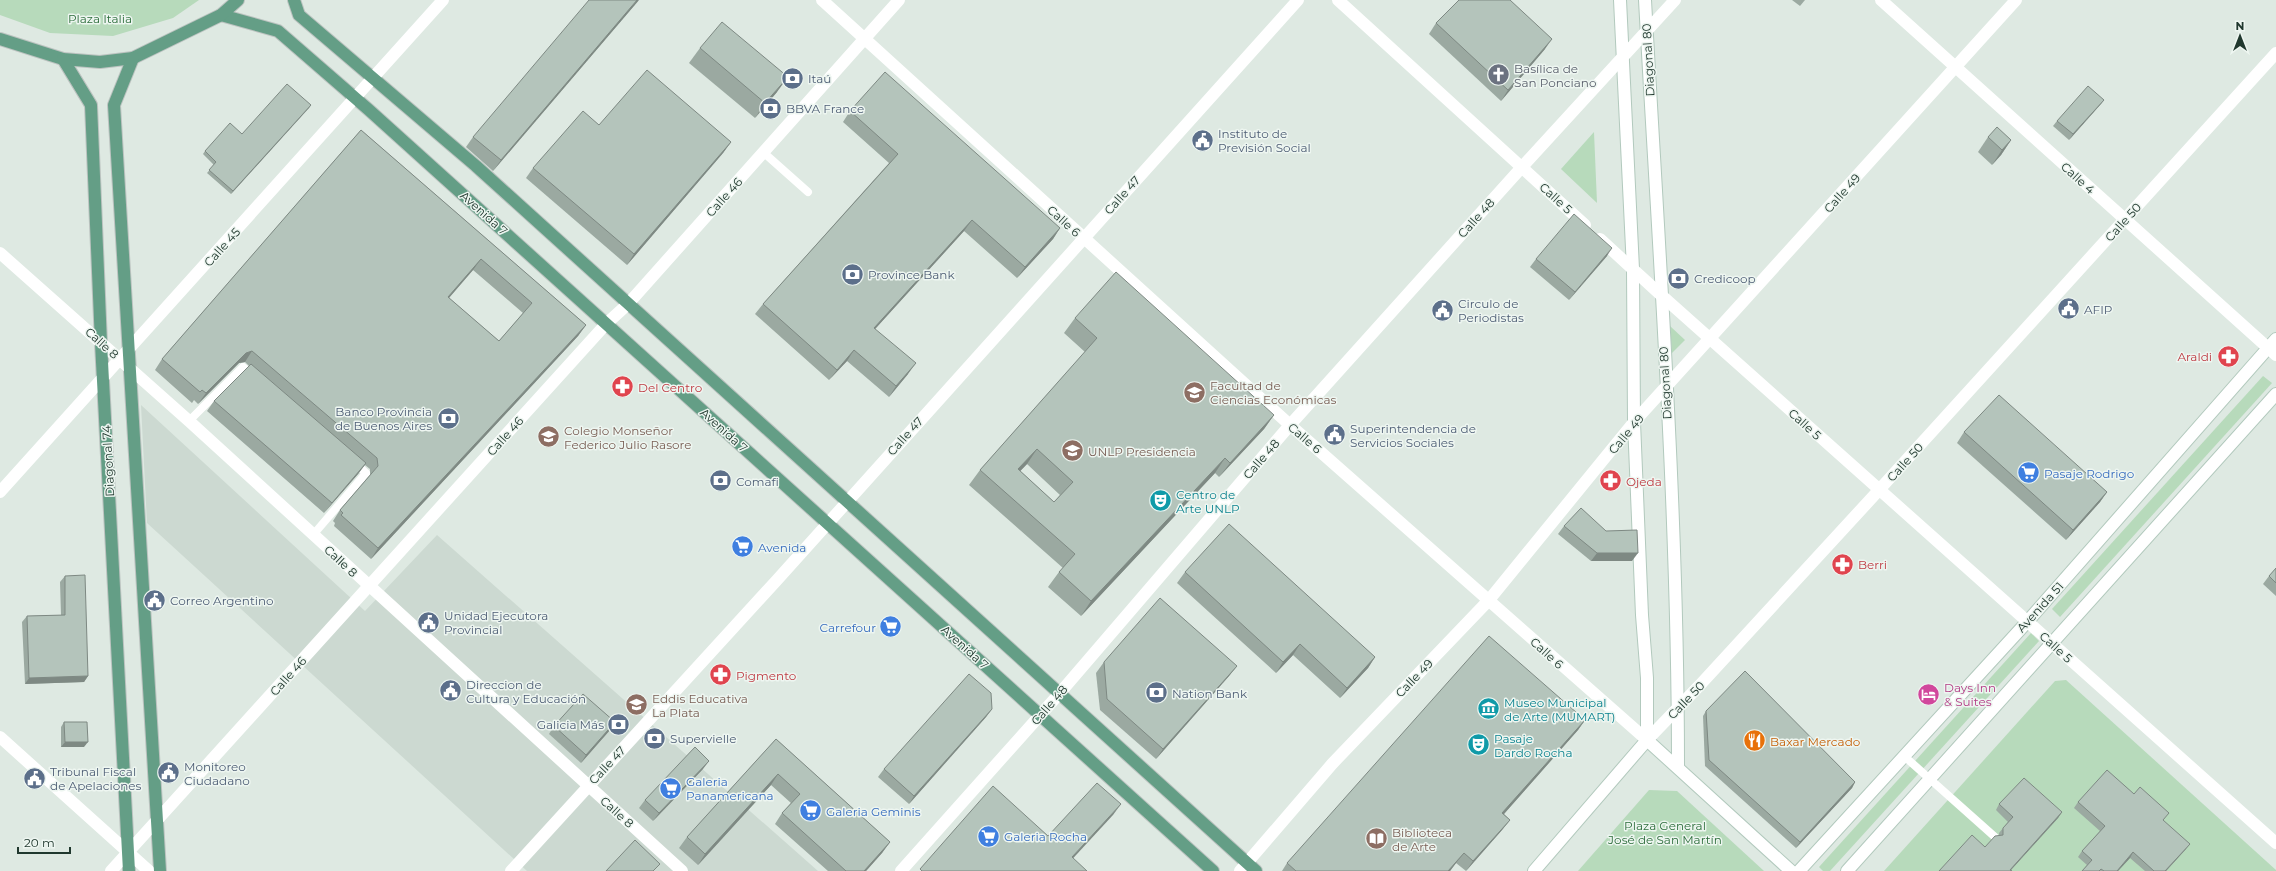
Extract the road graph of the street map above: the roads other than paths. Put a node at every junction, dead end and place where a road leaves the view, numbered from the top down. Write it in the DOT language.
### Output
graph roads {
  1 [pos="238,0"];
  2 [pos="294,0"];
  3 [pos="444,0"];
  4 [pos="822,0"];
  5 [pos="899,0"];
  6 [pos="1298,0"];
  7 [pos="1338,0"];
  8 [pos="1620,0"];
  9 [pos="1645,0"];
  10 [pos="1675,0"];
  11 [pos="1881,0"];
  12 [pos="2016,0"];
  13 [pos="222,15"];
  14 [pos="1646,32"];
  15 [pos="0,39"];
  16 [pos="864,39"];
  17 [pos="2276,53"];
  18 [pos="1624,56"];
  19 [pos="133,58"];
  20 [pos="63,59"];
  21 [pos="1956,67"];
  22 [pos="374,79"];
  23 [pos="356,99"];
  24 [pos="763,152"];
  25 [pos="1522,167"];
  26 [pos="808,192"];
  27 [pos="2125,219"];
  28 [pos="1083,238"];
  29 [pos="0,253"];
  30 [pos="1633,268"];
  31 [pos="1661,295"];
  32 [pos="628,304"];
  33 [pos="606,324"];
  34 [pos="1710,339"];
  35 [pos="2276,339"];
  36 [pos="101,343"];
  37 [pos="2272,352"];
  38 [pos="126,360"];
  39 [pos="104,377"];
  40 [pos="261,382"];
  41 [pos="1666,389"];
  42 [pos="2276,394"];
  43 [pos="189,421"];
  44 [pos="1634,422"];
  45 [pos="1290,425"];
  46 [pos="348,458"];
  47 [pos="1879,490"];
  48 [pos="0,492"];
  49 [pos="846,501"];
  50 [pos="826,524"];
  51 [pos="313,535"];
  52 [pos="369,586"];
  53 [pos="1489,600"];
  54 [pos="2027,622"];
  55 [pos="2052,644"];
  56 [pos="1060,694"];
  57 [pos="1678,709"];
  58 [pos="1040,716"];
  59 [pos="0,737"];
  60 [pos="1647,740"];
  61 [pos="1904,756"];
  62 [pos="1678,766"];
  63 [pos="1930,779"];
  64 [pos="588,785"];
  65 [pos="157,820"];
  66 [pos="1995,837"];
  67 [pos="2276,843"];
  68 [pos="128,852"];
  69 [pos="1247,868"];
  70 [pos="111,871"];
  71 [pos="129,871"];
  72 [pos="149,871"];
  73 [pos="160,871"];
  74 [pos="510,871"];
  75 [pos="682,871"];
  76 [pos="901,871"];
  77 [pos="1213,871"];
  78 [pos="1534,871"];
  79 [pos="1791,871"];
  80 [pos="1799,871"];
  81 [pos="1847,871"];
  1 -- 13 [label="main road"];
  2 -- 22 [label="main road"];
  3 -- 22 [label="street, Calle 45"];
  4 -- 16 [label="street, Calle 6"];
  5 -- 16 [label="street, Calle 46"];
  6 -- 28 [label="street, Calle 47"];
  7 -- 25 [label="street, Calle 5"];
  8 -- 18 [label="street, Diagonal 80"];
  9 -- 14 [label="street, Diagonal 80"];
  10 -- 14 [label="street, Calle 48"];
  11 -- 21 [label="street, Calle 4"];
  12 -- 21 [label="street, Calle 49"];
  13 -- 19 [label="main road"];
  13 -- 23 [label="main road, Avenida 7"];
  14 -- 18 [label="street, Calle 48"];
  14 -- 31 [label="street, Diagonal 80"];
  15 -- 20 [label="main road"];
  16 -- 24 [label="street, Calle 46"];
  16 -- 28 [label="street, Calle 6"];
  17 -- 27 [label="street, Calle 50"];
  18 -- 25 [label="street, Calle 48"];
  18 -- 30 [label="street, Diagonal 80"];
  19 -- 20 [label="main road"];
  19 -- 38 [label="main road"];
  20 -- 36 [label="main road, Diagonal 74"];
  21 -- 27 [label="street, Calle 4"];
  21 -- 34 [label="street, Calle 49"];
  22 -- 23 [label="street, Calle 45"];
  22 -- 32 [label="main road"];
  23 -- 33 [label="main road, Avenida 7"];
  23 -- 38 [label="street, Calle 45"];
  24 -- 26 [label="lane"];
  24 -- 32 [label="street, Calle 46"];
  25 -- 30 [label="street, Calle 5"];
  25 -- 45 [label="street, Calle 48"];
  27 -- 37 [label="street, Calle 4"];
  27 -- 47 [label="street, Calle 50"];
  28 -- 45 [label="street, Calle 6"];
  28 -- 49 [label="street, Calle 47"];
  29 -- 36 [label="street, Calle 8"];
  30 -- 31 [label="street, Calle 5"];
  30 -- 44 [label="street, Diagonal 80"];
  31 -- 34 [label="street, Calle 5"];
  31 -- 41 [label="street, Diagonal 80"];
  32 -- 33 [label="street, Calle 46"];
  32 -- 49 [label="main road"];
  33 -- 50 [label="main road, Avenida 7"];
  33 -- 52 [label="street, Calle 46"];
  34 -- 41 [label="street, Calle 49"];
  34 -- 47 [label="street, Calle 5"];
  35 -- 37 [label="street, Avenida 51"];
  36 -- 38 [label="street, Calle 8"];
  36 -- 39 [label="main road, Diagonal 74"];
  37 -- 54 [label="street, Avenida 51"];
  38 -- 39 [label="street, Calle 45"];
  38 -- 43 [label="street, Calle 8"];
  38 -- 65 [label="main road"];
  39 -- 48 [label="street, Calle 45"];
  39 -- 68 [label="main road, Diagonal 74"];
  40 -- 43 [label="lane"];
  41 -- 44 [label="street, Calle 49"];
  41 -- 57 [label="street, Diagonal 80"];
  42 -- 55 [label="street"];
  43 -- 51 [label="street, Calle 8"];
  44 -- 53 [label="street, Calle 49"];
  44 -- 60 [label="street, Diagonal 80"];
  45 -- 53 [label="street, Calle 6"];
  45 -- 56 [label="street, Calle 48"];
  46 -- 51 [label="lane"];
  47 -- 54 [label="street, Calle 5"];
  47 -- 57 [label="street, Calle 50"];
  49 -- 50 [label="street, Calle 47"];
  49 -- 56 [label="main road"];
  50 -- 58 [label="main road, Avenida 7"];
  50 -- 64 [label="street, Calle 47"];
  51 -- 52 [label="street, Calle 8"];
  52 -- 64 [label="street, Calle 8"];
  52 -- 65 [label="street, Calle 46"];
  53 -- 60 [label="street, Calle 6"];
  53 -- 69 [label="street, Calle 49"];
  54 -- 55 [label="street, Calle 5"];
  54 -- 61 [label="street, Avenida 51"];
  55 -- 63 [label="street"];
  55 -- 67 [label="street, Calle 5"];
  56 -- 58 [label="street, Calle 48"];
  56 -- 69 [label="main road"];
  57 -- 60 [label="street, Calle 50"];
  57 -- 62 [label="street, Diagonal 80"];
  58 -- 76 [label="street, Calle 48"];
  58 -- 77 [label="main road, Avenida 7"];
  59 -- 68 [label="street"];
  60 -- 62 [label="street, Calle 6"];
  60 -- 78 [label="street, Calle 50"];
  61 -- 63 [label="lane"];
  61 -- 80 [label="street, Avenida 51"];
  62 -- 79 [label="street, Calle 6"];
  63 -- 66 [label="lane"];
  63 -- 81 [label="street"];
  64 -- 74 [label="street, Calle 47"];
  64 -- 75 [label="street, Calle 8"];
  65 -- 68 [label="street, Calle 46"];
  65 -- 73 [label="main road"];
  68 -- 70 [label="street, Calle 46"];
  68 -- 71 [label="main road, Diagonal 74"];
  68 -- 72 [label="street"];
}
